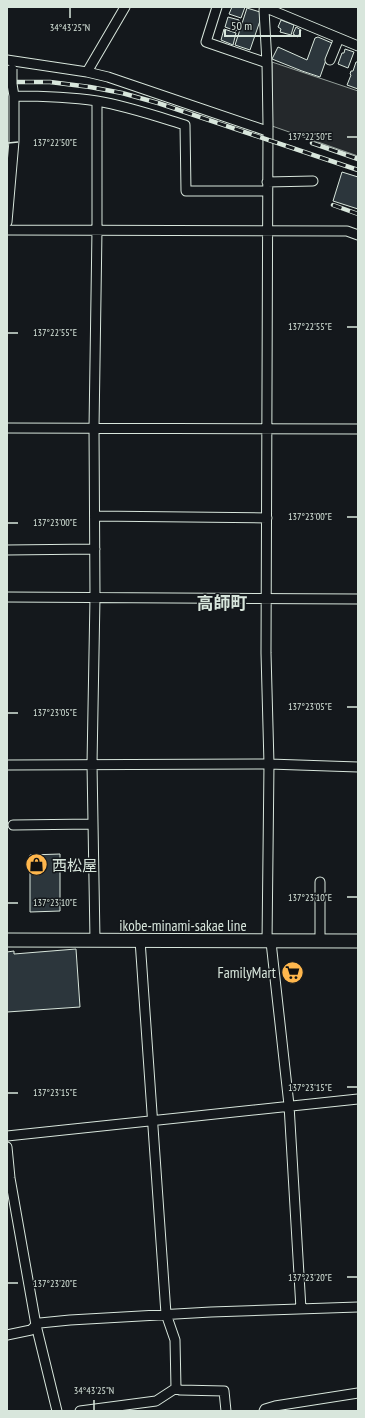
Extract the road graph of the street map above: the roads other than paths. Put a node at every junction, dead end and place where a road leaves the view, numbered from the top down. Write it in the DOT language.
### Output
graph roads {
  1 [pos="125,7"];
  2 [pos="217,7"];
  3 [pos="265,7"];
  4 [pos="339,38"];
  5 [pos="358,46"];
  6 [pos="330,60"];
  7 [pos="11,63"];
  8 [pos="267,63"];
  9 [pos="87,72"];
  10 [pos="14,96"];
  11 [pos="97,101"];
  12 [pos="267,131"];
  13 [pos="313,181"];
  14 [pos="267,187"];
  15 [pos="7,222"];
  16 [pos="7,230"];
  17 [pos="97,230"];
  18 [pos="267,232"];
  19 [pos="358,235"];
  20 [pos="7,428"];
  21 [pos="94,428"];
  22 [pos="267,429"];
  23 [pos="358,429"];
  24 [pos="95,516"];
  25 [pos="267,518"];
  26 [pos="95,549"];
  27 [pos="7,550"];
  28 [pos="95,596"];
  29 [pos="7,597"];
  30 [pos="266,598"];
  31 [pos="358,599"];
  32 [pos="92,764"];
  33 [pos="269,764"];
  34 [pos="7,765"];
  35 [pos="358,767"];
  36 [pos="93,824"];
  37 [pos="13,825"];
  38 [pos="320,882"];
  39 [pos="7,940"];
  40 [pos="95,940"];
  41 [pos="140,940"];
  42 [pos="269,942"];
  43 [pos="320,942"];
  44 [pos="358,942"];
  45 [pos="358,1099"];
  46 [pos="290,1105"];
  47 [pos="153,1120"];
  48 [pos="7,1136"];
  49 [pos="7,1147"];
  50 [pos="358,1307"];
  51 [pos="301,1309"];
  52 [pos="166,1314"];
  53 [pos="36,1325"];
  54 [pos="7,1335"];
  55 [pos="176,1388"];
  56 [pos="358,1393"];
  57 [pos="57,1411"];
  58 [pos="80,1411"];
  59 [pos="226,1411"];
  60 [pos="264,1411"];
  1 -- 9 [label="street"];
  2 -- 8 [label="street"];
  3 -- 4 [label="street"];
  3 -- 8 [label="street"];
  4 -- 5 [label="street"];
  4 -- 6 [label="street"];
  7 -- 9 [label="street"];
  7 -- 10 [label="street, bridge"];
  8 -- 12 [label="street"];
  9 -- 12 [label="street"];
  10 -- 11 [label="street"];
  10 -- 15 [label="street"];
  11 -- 14 [label="street"];
  11 -- 17 [label="street"];
  12 -- 14 [label="street"];
  13 -- 14 [label="street"];
  14 -- 18 [label="street"];
  16 -- 17 [label="street"];
  17 -- 18 [label="street"];
  17 -- 21 [label="street"];
  18 -- 19 [label="street"];
  18 -- 22 [label="street"];
  20 -- 21 [label="street"];
  21 -- 22 [label="street"];
  21 -- 24 [label="street"];
  22 -- 23 [label="street"];
  22 -- 25 [label="street"];
  24 -- 25 [label="street"];
  24 -- 26 [label="street"];
  25 -- 30 [label="street"];
  26 -- 27 [label="street"];
  26 -- 28 [label="street"];
  28 -- 29 [label="street"];
  28 -- 30 [label="street"];
  28 -- 32 [label="street"];
  30 -- 31 [label="street"];
  30 -- 33 [label="street"];
  32 -- 33 [label="street"];
  32 -- 34 [label="street"];
  32 -- 36 [label="street"];
  33 -- 35 [label="street"];
  33 -- 42 [label="street"];
  36 -- 37 [label="street"];
  36 -- 40 [label="street"];
  38 -- 43 [label="street"];
  39 -- 40 [label="main road, ikobe-minami-sakae line"];
  40 -- 41 [label="main road, ikobe-minami-sakae line"];
  41 -- 42 [label="main road, ikobe-minami-sakae line"];
  41 -- 47 [label="street"];
  42 -- 43 [label="main road, ikobe-minami-sakae line"];
  42 -- 46 [label="street"];
  43 -- 44 [label="main road, ikobe-minami-sakae line"];
  45 -- 46 [label="street"];
  46 -- 47 [label="street"];
  46 -- 51 [label="street"];
  47 -- 48 [label="street"];
  47 -- 52 [label="street"];
  49 -- 53 [label="street"];
  50 -- 51 [label="street"];
  51 -- 52 [label="street"];
  52 -- 53 [label="street"];
  52 -- 55 [label="street"];
  53 -- 54 [label="street"];
  53 -- 57 [label="street"];
  55 -- 58 [label="street"];
  55 -- 59 [label="street"];
  56 -- 60 [label="street"];
}
